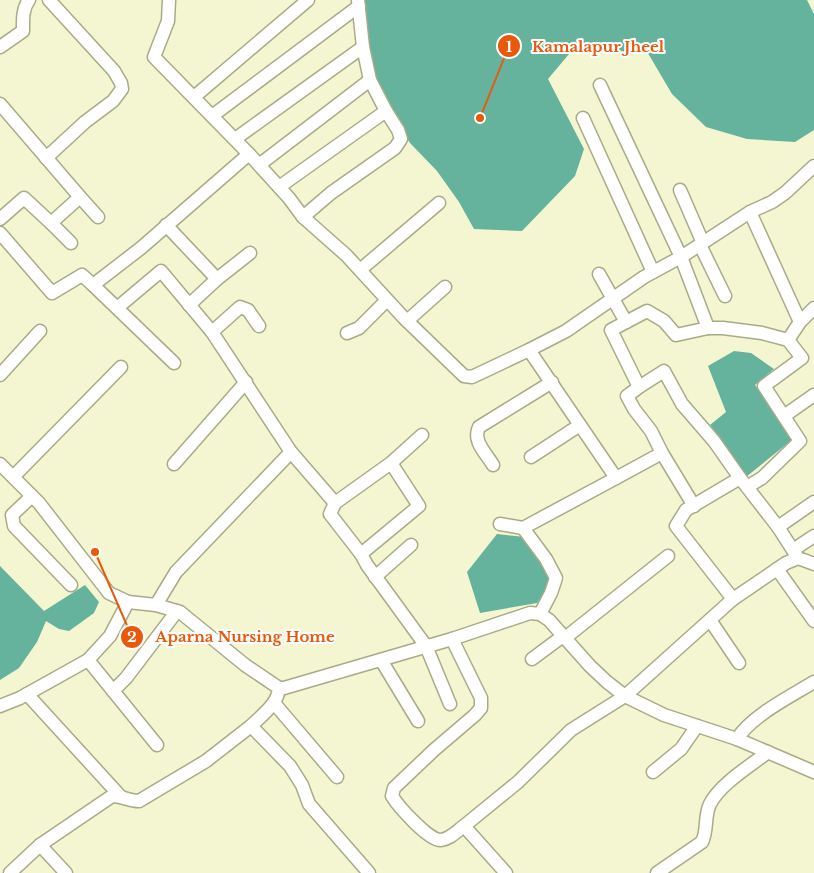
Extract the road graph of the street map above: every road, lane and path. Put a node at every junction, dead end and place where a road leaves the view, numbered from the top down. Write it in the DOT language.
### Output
graph roads {
  1 [pos="29,0"];
  2 [pos="49,0"];
  3 [pos="169,0"];
  4 [pos="308,0"];
  5 [pos="359,3"];
  6 [pos="0,47"];
  7 [pos="363,47"];
  8 [pos="370,80"];
  9 [pos="600,85"];
  10 [pos="194,97"];
  11 [pos="0,104"];
  12 [pos="386,111"];
  13 [pos="212,116"];
  14 [pos="583,118"];
  15 [pos="235,139"];
  16 [pos="249,154"];
  17 [pos="46,158"];
  18 [pos="259,166"];
  19 [pos="814,166"];
  20 [pos="279,187"];
  21 [pos="680,190"];
  22 [pos="80,197"];
  23 [pos="439,203"];
  24 [pos="750,212"];
  25 [pos="98,217"];
  26 [pos="303,217"];
  27 [pos="0,219"];
  28 [pos="51,223"];
  29 [pos="166,225"];
  30 [pos="0,233"];
  31 [pos="71,243"];
  32 [pos="702,244"];
  33 [pos="250,252"];
  34 [pos="681,257"];
  35 [pos="360,270"];
  36 [pos="653,272"];
  37 [pos="600,274"];
  38 [pos="218,279"];
  39 [pos="93,285"];
  40 [pos="445,286"];
  41 [pos="725,296"];
  42 [pos="613,299"];
  43 [pos="387,300"];
  44 [pos="189,305"];
  45 [pos="116,308"];
  46 [pos="814,308"];
  47 [pos="407,321"];
  48 [pos="626,322"];
  49 [pos="800,322"];
  50 [pos="259,326"];
  51 [pos="708,328"];
  52 [pos="40,331"];
  53 [pos="212,332"];
  54 [pos="347,333"];
  55 [pos="788,340"];
  56 [pos="529,350"];
  57 [pos="174,363"];
  58 [pos="121,367"];
  59 [pos="0,375"];
  60 [pos="246,382"];
  61 [pos="552,382"];
  62 [pos="639,388"];
  63 [pos="814,395"];
  64 [pos="784,416"];
  65 [pos="580,426"];
  66 [pos="422,435"];
  67 [pos="291,452"];
  68 [pos="662,453"];
  69 [pos="531,457"];
  70 [pos="391,463"];
  71 [pos="0,464"];
  72 [pos="174,464"];
  73 [pos="493,465"];
  74 [pos="12,477"];
  75 [pos="616,478"];
  76 [pos="743,482"];
  77 [pos="32,496"];
  78 [pos="814,502"];
  79 [pos="335,503"];
  80 [pos="694,506"];
  81 [pos="500,524"];
  82 [pos="778,527"];
  83 [pos="523,528"];
  84 [pos="814,536"];
  85 [pos="411,545"];
  86 [pos="361,554"];
  87 [pos="795,554"];
  88 [pos="668,556"];
  89 [pos="814,564"];
  90 [pos="778,569"];
  91 [pos="375,577"];
  92 [pos="71,585"];
  93 [pos="733,599"];
  94 [pos="128,602"];
  95 [pos="156,605"];
  96 [pos="177,611"];
  97 [pos="540,614"];
  98 [pos="710,620"];
  99 [pos="814,621"];
  100 [pos="564,637"];
  101 [pos="452,639"];
  102 [pos="426,646"];
  103 [pos="532,659"];
  104 [pos="88,660"];
  105 [pos="381,660"];
  106 [pos="739,663"];
  107 [pos="814,682"];
  108 [pos="279,688"];
  109 [pos="113,690"];
  110 [pos="27,694"];
  111 [pos="625,696"];
  112 [pos="274,703"];
  113 [pos="450,704"];
  114 [pos="0,706"];
  115 [pos="418,721"];
  116 [pos="252,726"];
  117 [pos="697,726"];
  118 [pos="738,739"];
  119 [pos="157,745"];
  120 [pos="768,752"];
  121 [pos="653,772"];
  122 [pos="814,772"];
  123 [pos="337,777"];
  124 [pos="121,797"];
  125 [pos="464,826"];
  126 [pos="40,845"];
  127 [pos="10,873"];
  128 [pos="66,873"];
  129 [pos="369,873"];
  130 [pos="506,873"];
  131 [pos="657,873"];
  1 -- 6 [label="street"];
  2 -- 17 [label="street"];
  3 -- 10 [label="street"];
  4 -- 10 [label="street"];
  5 -- 7 [label="street"];
  5 -- 13 [label="street"];
  7 -- 8 [label="street"];
  7 -- 15 [label="street"];
  8 -- 12 [label="street"];
  8 -- 18 [label="street"];
  9 -- 34 [label="street"];
  10 -- 13 [label="street"];
  11 -- 17 [label="street"];
  12 -- 20 [label="street"];
  12 -- 26 [label="street"];
  13 -- 15 [label="street"];
  14 -- 36 [label="street"];
  15 -- 16 [label="street"];
  16 -- 18 [label="street"];
  16 -- 29 [label="street"];
  17 -- 22 [label="street"];
  18 -- 20 [label="street"];
  19 -- 24 [label="street"];
  20 -- 26 [label="street"];
  21 -- 32 [label="street"];
  22 -- 25 [label="street"];
  22 -- 28 [label="street"];
  23 -- 35 [label="street"];
  24 -- 32 [label="street"];
  24 -- 49 [label="street"];
  26 -- 35 [label="street"];
  27 -- 28 [label="street"];
  28 -- 31 [label="street"];
  29 -- 38 [label="street"];
  29 -- 39 [label="street"];
  30 -- 39 [label="street"];
  32 -- 34 [label="street"];
  32 -- 41 [label="street"];
  33 -- 38 [label="street"];
  34 -- 36 [label="street"];
  34 -- 51 [label="street"];
  35 -- 43 [label="street"];
  36 -- 42 [label="street"];
  37 -- 42 [label="street"];
  38 -- 44 [label="street"];
  39 -- 45 [label="street"];
  40 -- 47 [label="street"];
  42 -- 48 [label="street"];
  42 -- 56 [label="street"];
  43 -- 47 [label="street"];
  43 -- 54 [label="street"];
  44 -- 45 [label="street"];
  44 -- 53 [label="street"];
  45 -- 57 [label="street"];
  46 -- 49 [label="street"];
  47 -- 56 [label="street"];
  48 -- 51 [label="street"];
  48 -- 62 [label="street"];
  49 -- 55 [label="street"];
  50 -- 53 [label="street"];
  51 -- 55 [label="street"];
  52 -- 59 [label="street"];
  53 -- 60 [label="street"];
  55 -- 64 [label="street"];
  56 -- 61 [label="street"];
  58 -- 74 [label="street"];
  60 -- 67 [label="street"];
  60 -- 72 [label="street"];
  61 -- 65 [label="street"];
  61 -- 73 [label="street"];
  62 -- 68 [label="street"];
  62 -- 76 [label="street"];
  63 -- 64 [label="street"];
  64 -- 76 [label="street"];
  65 -- 69 [label="street"];
  65 -- 75 [label="street"];
  66 -- 70 [label="street"];
  67 -- 79 [label="street"];
  67 -- 95 [label="street"];
  68 -- 75 [label="street"];
  68 -- 80 [label="street"];
  70 -- 79 [label="street"];
  70 -- 86 [label="street"];
  71 -- 74 [label="street"];
  74 -- 77 [label="street"];
  75 -- 83 [label="street"];
  76 -- 80 [label="street"];
  76 -- 82 [label="street"];
  77 -- 92 [label="street"];
  77 -- 94 [label="street"];
  78 -- 82 [label="street"];
  79 -- 86 [label="street"];
  80 -- 93 [label="street"];
  81 -- 83 [label="street"];
  82 -- 87 [label="street"];
  83 -- 97 [label="street"];
  84 -- 87 [label="street"];
  85 -- 91 [label="street"];
  86 -- 91 [label="street"];
  87 -- 89 [label="street"];
  87 -- 90 [label="street"];
  88 -- 100 [label="street"];
  90 -- 93 [label="street"];
  90 -- 99 [label="street"];
  91 -- 102 [label="street"];
  93 -- 98 [label="street"];
  94 -- 95 [label="street"];
  94 -- 104 [label="street"];
  95 -- 96 [label="street"];
  96 -- 108 [label="street"];
  96 -- 109 [label="street"];
  97 -- 100 [label="street"];
  97 -- 101 [label="street"];
  98 -- 106 [label="street"];
  98 -- 111 [label="street"];
  100 -- 103 [label="street"];
  100 -- 111 [label="street"];
  101 -- 102 [label="street"];
  101 -- 125 [label="street"];
  102 -- 105 [label="street"];
  102 -- 113 [label="street"];
  104 -- 109 [label="street"];
  104 -- 110 [label="street"];
  105 -- 108 [label="street"];
  105 -- 115 [label="street"];
  107 -- 118 [label="street"];
  108 -- 112 [label="street"];
  109 -- 119 [label="street"];
  110 -- 114 [label="street"];
  110 -- 124 [label="street"];
  111 -- 117 [label="street"];
  111 -- 125 [label="street"];
  112 -- 116 [label="street"];
  112 -- 123 [label="street"];
  116 -- 124 [label="street"];
  116 -- 129 [label="street"];
  117 -- 118 [label="street"];
  117 -- 121 [label="street"];
  118 -- 120 [label="street"];
  120 -- 122 [label="street"];
  120 -- 131 [label="street"];
  124 -- 126 [label="street"];
  125 -- 130 [label="street"];
  126 -- 127 [label="street"];
  126 -- 128 [label="street"];
}
